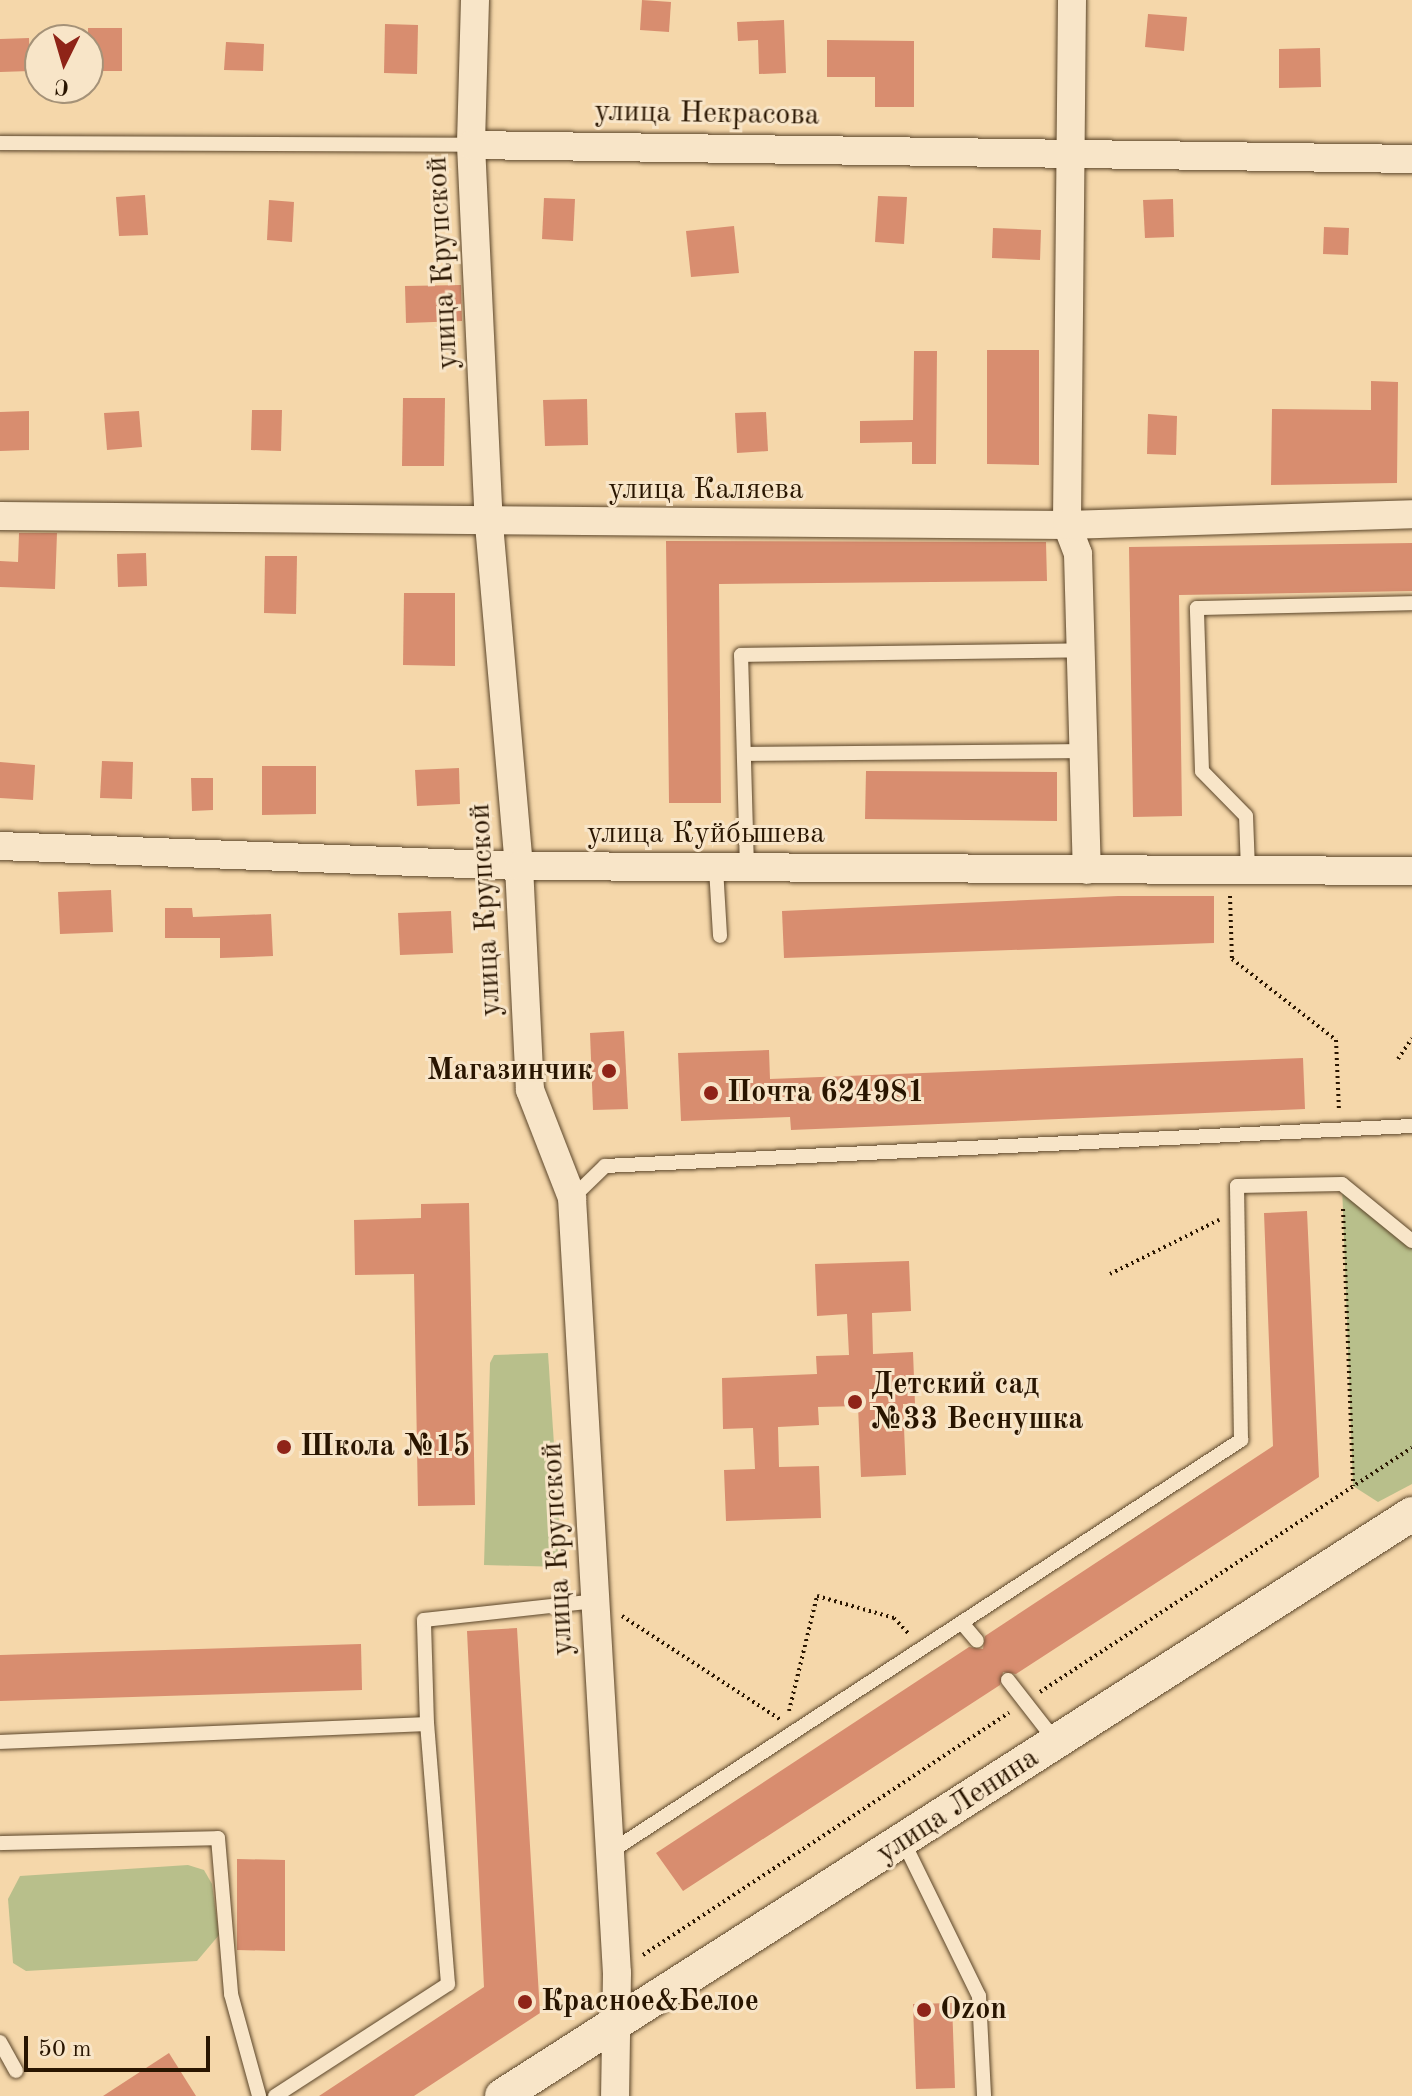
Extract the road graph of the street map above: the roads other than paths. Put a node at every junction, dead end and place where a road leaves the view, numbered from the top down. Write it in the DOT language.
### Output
graph roads {
  1 [pos="475,0"];
  2 [pos="1072,0"];
  3 [pos="0,143"];
  4 [pos="471,145"];
  5 [pos="1072,155"];
  6 [pos="1412,159"];
  7 [pos="1412,514"];
  8 [pos="0,516"];
  9 [pos="489,524"];
  10 [pos="1067,525"];
  11 [pos="1412,603"];
  12 [pos="1080,650"];
  13 [pos="1083,751"];
  14 [pos="744,754"];
  15 [pos="0,846"];
  16 [pos="519,866"];
  17 [pos="716,868"];
  18 [pos="747,868"];
  19 [pos="1087,870"];
  20 [pos="1248,870"];
  21 [pos="1412,871"];
  22 [pos="720,936"];
  23 [pos="1412,1126"];
  24 [pos="572,1198"];
  25 [pos="1412,1241"];
  26 [pos="1412,1514"];
  27 [pos="595,1601"];
  28 [pos="962,1623"];
  29 [pos="977,1641"];
  30 [pos="1008,1680"];
  31 [pos="427,1724"];
  32 [pos="0,1742"];
  33 [pos="1057,1743"];
  34 [pos="903,1841"];
  35 [pos="0,1843"];
  36 [pos="610,1852"];
  37 [pos="615,2027"];
  38 [pos="0,2042"];
  39 [pos="16,2071"];
  40 [pos="259,2096"];
  41 [pos="275,2096"];
  42 [pos="502,2096"];
  43 [pos="615,2096"];
  44 [pos="984,2096"];
  1 -- 4 [label="street, улица Крупской"];
  2 -- 5 [label="street"];
  3 -- 4 [label="lane, улица Некрасова"];
  4 -- 5 [label="street, улица Некрасова"];
  4 -- 9 [label="street, улица Крупской"];
  5 -- 6 [label="street, улица Некрасова"];
  5 -- 10 [label="street"];
  7 -- 10 [label="street, улица Каляева"];
  8 -- 9 [label="street, улица Каляева"];
  9 -- 10 [label="street, улица Каляева"];
  9 -- 16 [label="street, улица Крупской"];
  10 -- 12 [label="street"];
  11 -- 20 [label="lane"];
  12 -- 13 [label="street"];
  12 -- 14 [label="lane"];
  13 -- 14 [label="lane"];
  13 -- 19 [label="street"];
  14 -- 18 [label="lane"];
  15 -- 16 [label="street, улица Куйбышева"];
  16 -- 17 [label="street, улица Куйбышева"];
  16 -- 24 [label="street, улица Крупской"];
  17 -- 18 [label="street, улица Куйбышева"];
  17 -- 22 [label="lane"];
  18 -- 19 [label="street, улица Куйбышева"];
  19 -- 20 [label="street, улица Куйбышева"];
  20 -- 21 [label="street, улица Куйбышева"];
  23 -- 24 [label="lane"];
  24 -- 27 [label="street, улица Крупской"];
  25 -- 28 [label="lane"];
  26 -- 33 [label="street, улица Ленина"];
  27 -- 31 [label="lane"];
  27 -- 36 [label="street, улица Крупской"];
  28 -- 29 [label="lane"];
  28 -- 36 [label="lane"];
  30 -- 33 [label="lane"];
  31 -- 32 [label="lane"];
  31 -- 41 [label="lane"];
  33 -- 34 [label="street, улица Ленина"];
  34 -- 37 [label="street, улица Ленина"];
  34 -- 44 [label="lane"];
  35 -- 40 [label="lane"];
  36 -- 37 [label="street, улица Крупской"];
  37 -- 42 [label="street, улица Ленина"];
  37 -- 43 [label="street, улица Крупской"];
  38 -- 39 [label="lane"];
}
